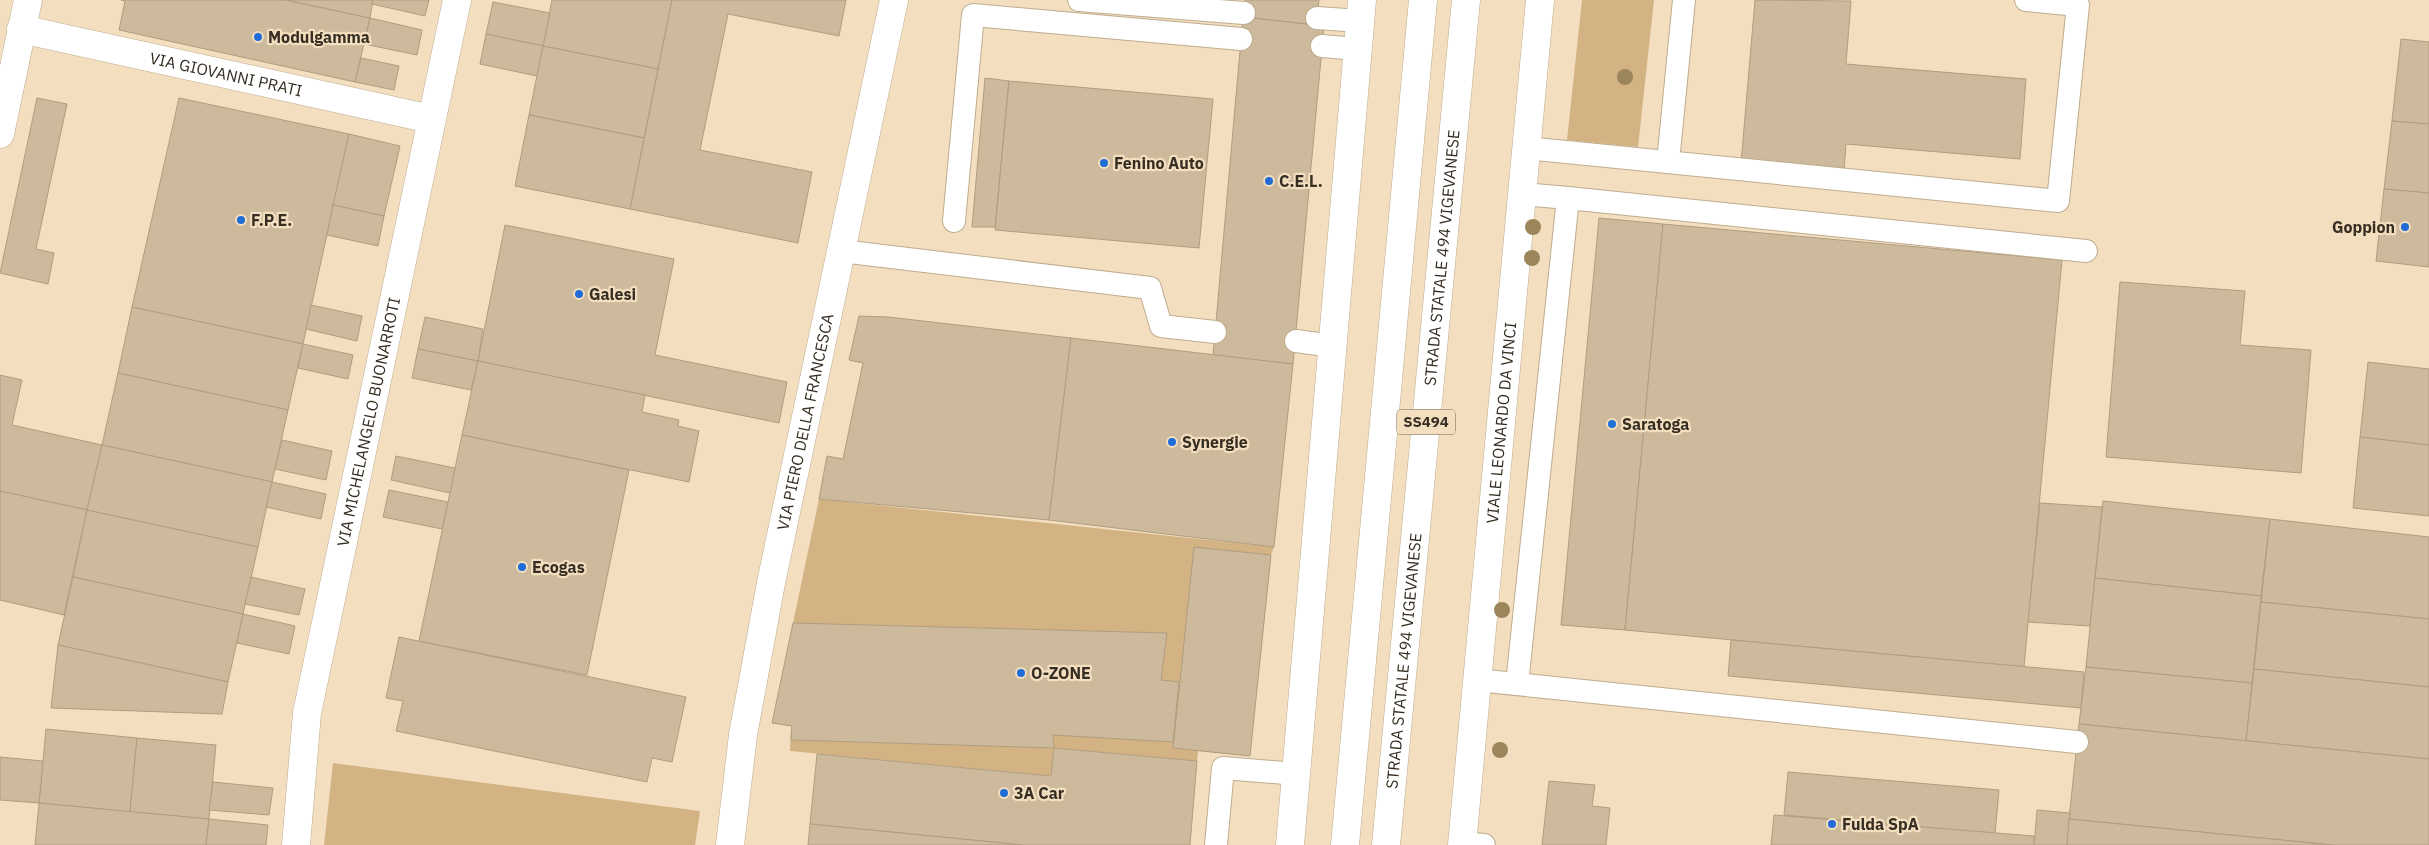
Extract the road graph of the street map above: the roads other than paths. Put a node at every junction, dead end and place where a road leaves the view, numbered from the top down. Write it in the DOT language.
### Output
graph roads {
  1 [pos="28,0"];
  2 [pos="457,0"];
  3 [pos="894,0"];
  4 [pos="1079,0"];
  5 [pos="1423,0"];
  6 [pos="1466,0"];
  7 [pos="1540,0"];
  8 [pos="1684,0"];
  9 [pos="2026,0"];
  10 [pos="1361,11"];
  11 [pos="1244,12"];
  12 [pos="1317,18"];
  13 [pos="21,30"];
  14 [pos="1241,38"];
  15 [pos="1322,46"];
  16 [pos="1357,49"];
  17 [pos="431,118"];
  18 [pos="0,134"];
  19 [pos="1526,148"];
  20 [pos="1668,162"];
  21 [pos="1523,194"];
  22 [pos="1568,198"];
  23 [pos="954,221"];
  24 [pos="841,251"];
  25 [pos="2086,251"];
  26 [pos="1215,332"];
  27 [pos="1296,341"];
  28 [pos="1333,346"];
  29 [pos="1477,680"];
  30 [pos="1517,684"];
  31 [pos="2077,742"];
  32 [pos="1296,774"];
  33 [pos="1469,844"];
  34 [pos="296,845"];
  35 [pos="730,845"];
  36 [pos="1216,845"];
  37 [pos="1290,845"];
  38 [pos="1345,845"];
  39 [pos="1386,845"];
  1 -- 13 [label="street"];
  2 -- 17 [label="street, VIA MICHELANGELO BUONARROTI"];
  3 -- 24 [label="street, VIA PIERO DELLA FRANCESCA"];
  4 -- 11 [label="lane"];
  5 -- 38 [label="street, SS494"];
  6 -- 39 [label="street, STRADA STATALE 494 VIGEVANESE / SS494"];
  7 -- 19 [label="street, VIALE LEONARDO DA VINCI"];
  8 -- 20 [label="lane"];
  9 -- 20 [label="lane"];
  10 -- 12 [label="lane"];
  10 -- 16 [label="street"];
  13 -- 17 [label="street, VIA GIOVANNI PRATI"];
  13 -- 18 [label="street"];
  14 -- 23 [label="lane"];
  15 -- 16 [label="lane"];
  16 -- 28 [label="street"];
  17 -- 34 [label="street, VIA MICHELANGELO BUONARROTI"];
  19 -- 20 [label="lane"];
  19 -- 21 [label="street, VIALE LEONARDO DA VINCI"];
  21 -- 22 [label="lane"];
  21 -- 29 [label="street, VIALE LEONARDO DA VINCI"];
  22 -- 25 [label="lane"];
  22 -- 30 [label="lane"];
  24 -- 26 [label="lane"];
  24 -- 35 [label="street, VIA PIERO DELLA FRANCESCA"];
  27 -- 28 [label="lane"];
  28 -- 32 [label="street"];
  29 -- 30 [label="lane"];
  29 -- 33 [label="street, VIALE LEONARDO DA VINCI"];
  30 -- 31 [label="lane"];
  32 -- 36 [label="lane"];
  32 -- 37 [label="street"];
}
